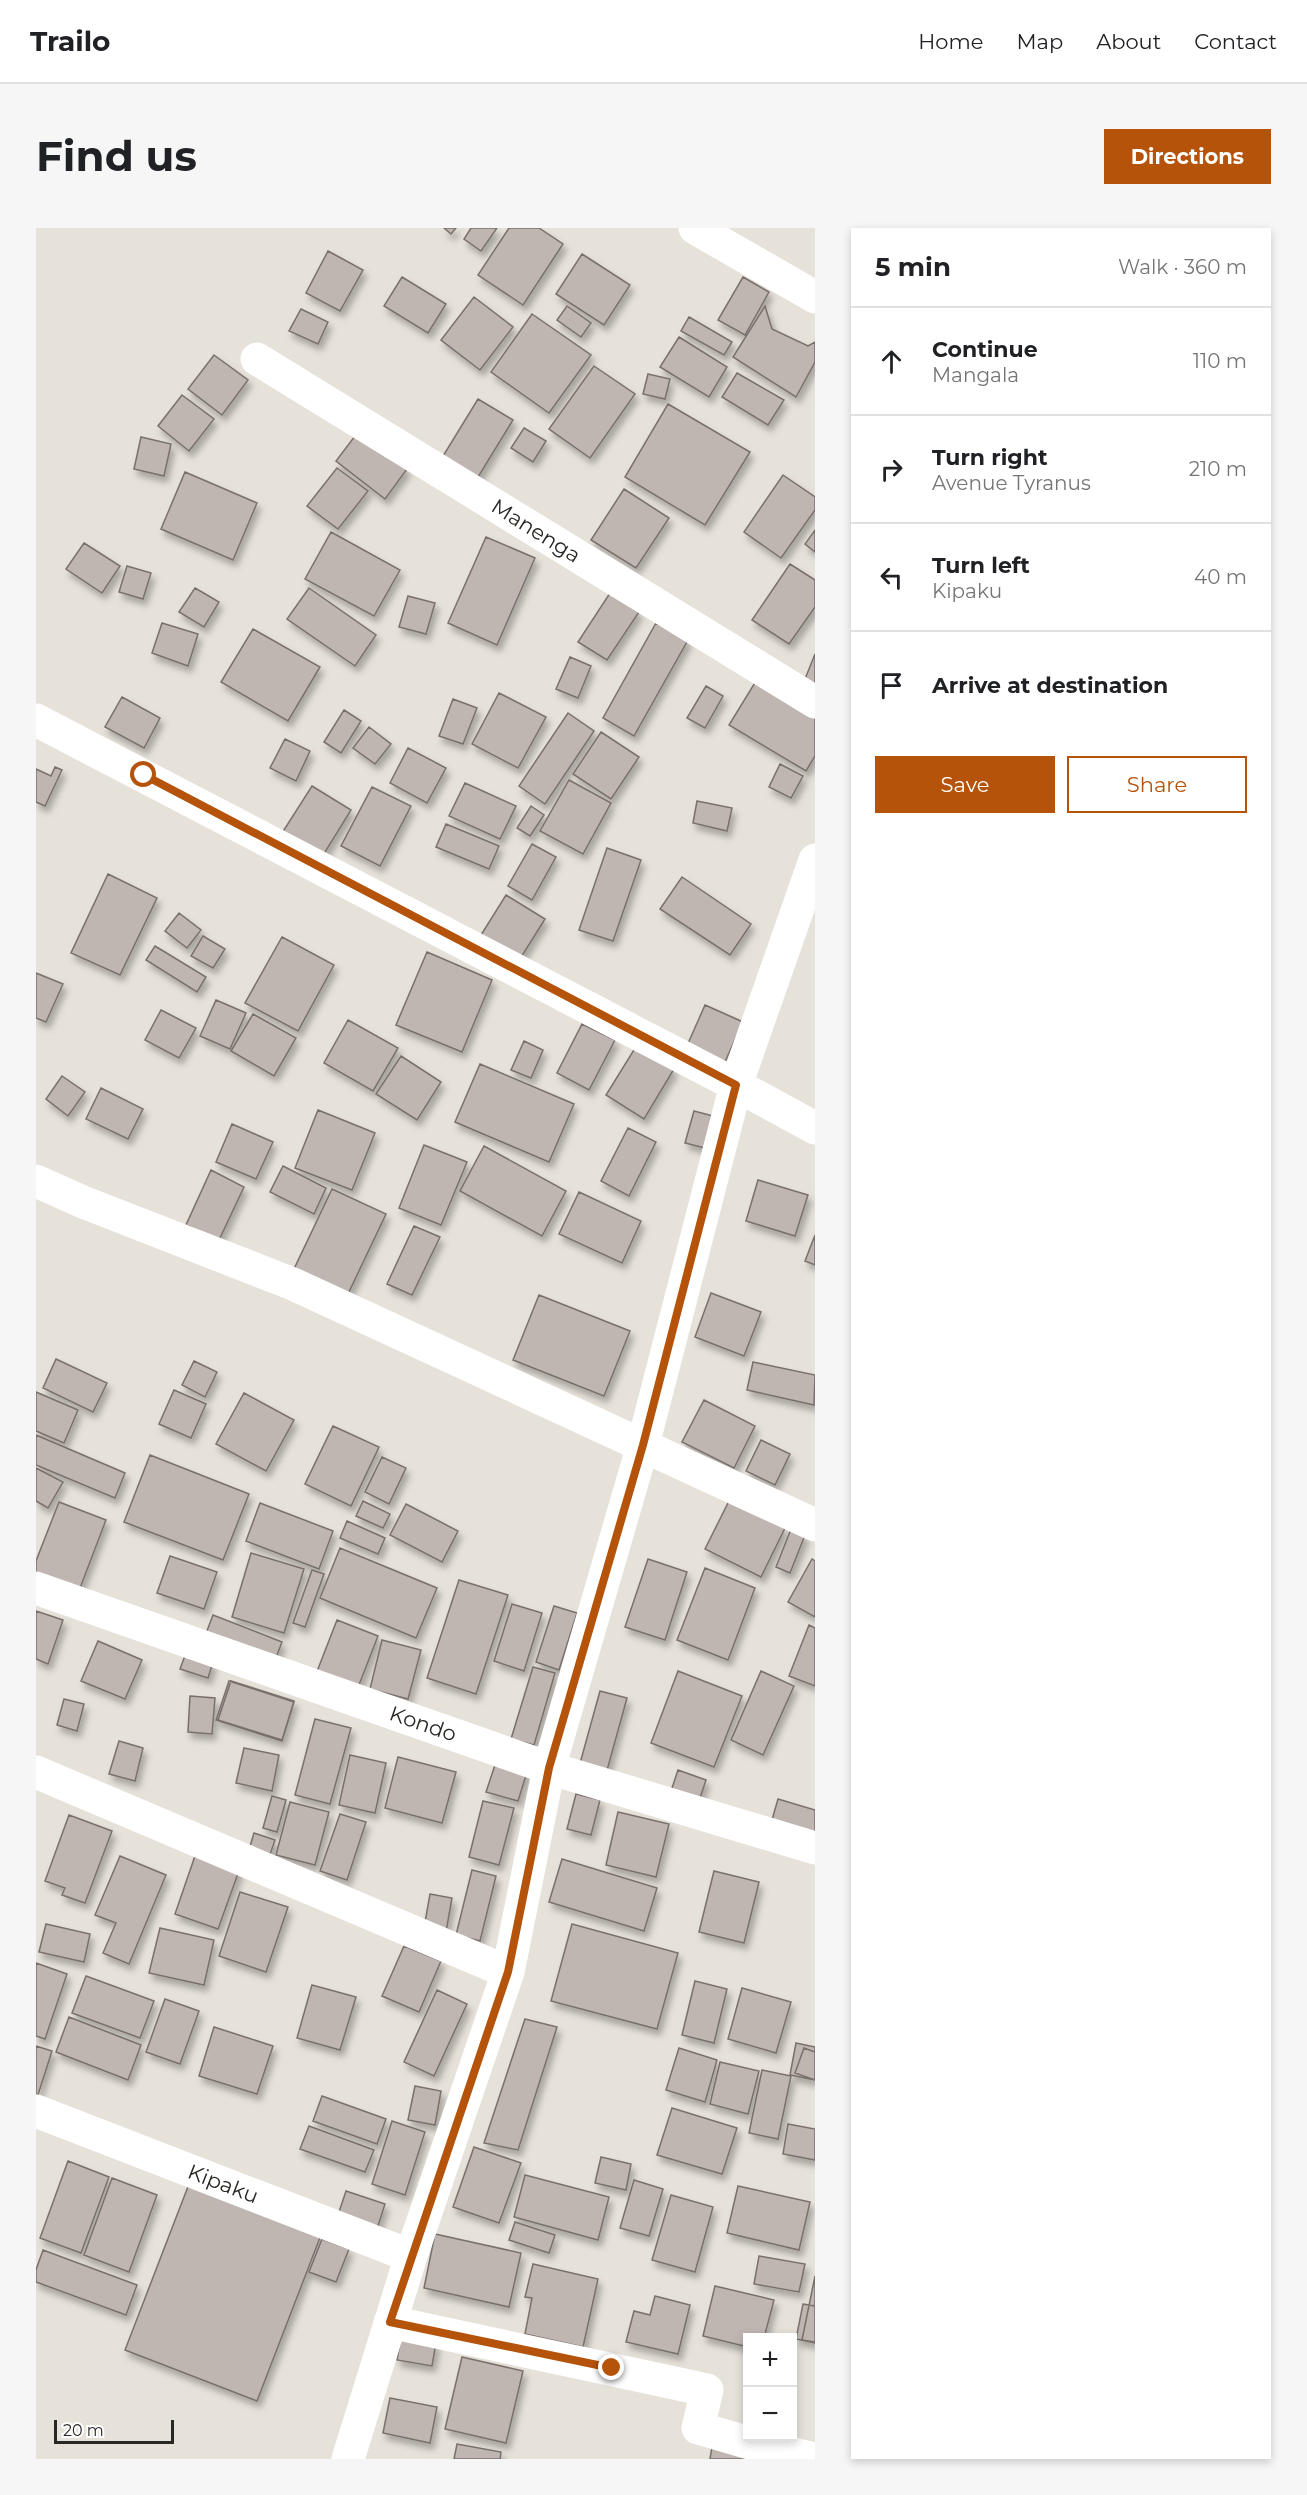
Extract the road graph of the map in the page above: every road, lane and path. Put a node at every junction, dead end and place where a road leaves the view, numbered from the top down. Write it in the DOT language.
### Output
graph roads {
  1 [pos="695,228"];
  2 [pos="815,297"];
  3 [pos="256,359"];
  4 [pos="815,702"];
  5 [pos="36,720"];
  6 [pos="815,860"];
  7 [pos="736,1085"];
  8 [pos="815,1128"];
  9 [pos="36,1181"];
  10 [pos="643,1445"];
  11 [pos="815,1525"];
  12 [pos="36,1588"];
  13 [pos="549,1768"];
  14 [pos="36,1772"];
  15 [pos="815,1848"];
  16 [pos="508,1972"];
  17 [pos="36,2111"];
  18 [pos="411,2256"];
  19 [pos="390,2322"];
  20 [pos="815,2458"];
  21 [pos="348,2459"];
  1 -- 2 [label="street"];
  3 -- 4 [label="street, Manenga"];
  5 -- 7 [label="street"];
  6 -- 7 [label="street"];
  7 -- 8 [label="street"];
  7 -- 10 [label="street"];
  9 -- 10 [label="street"];
  10 -- 11 [label="street"];
  10 -- 13 [label="street"];
  12 -- 13 [label="street, Kondo"];
  13 -- 15 [label="street, Kondo"];
  13 -- 16 [label="street"];
  14 -- 16 [label="street"];
  16 -- 18 [label="street"];
  17 -- 18 [label="street, Kipaku"];
  18 -- 19 [label="street"];
  19 -- 20 [label="street"];
  19 -- 21 [label="street"];
}
